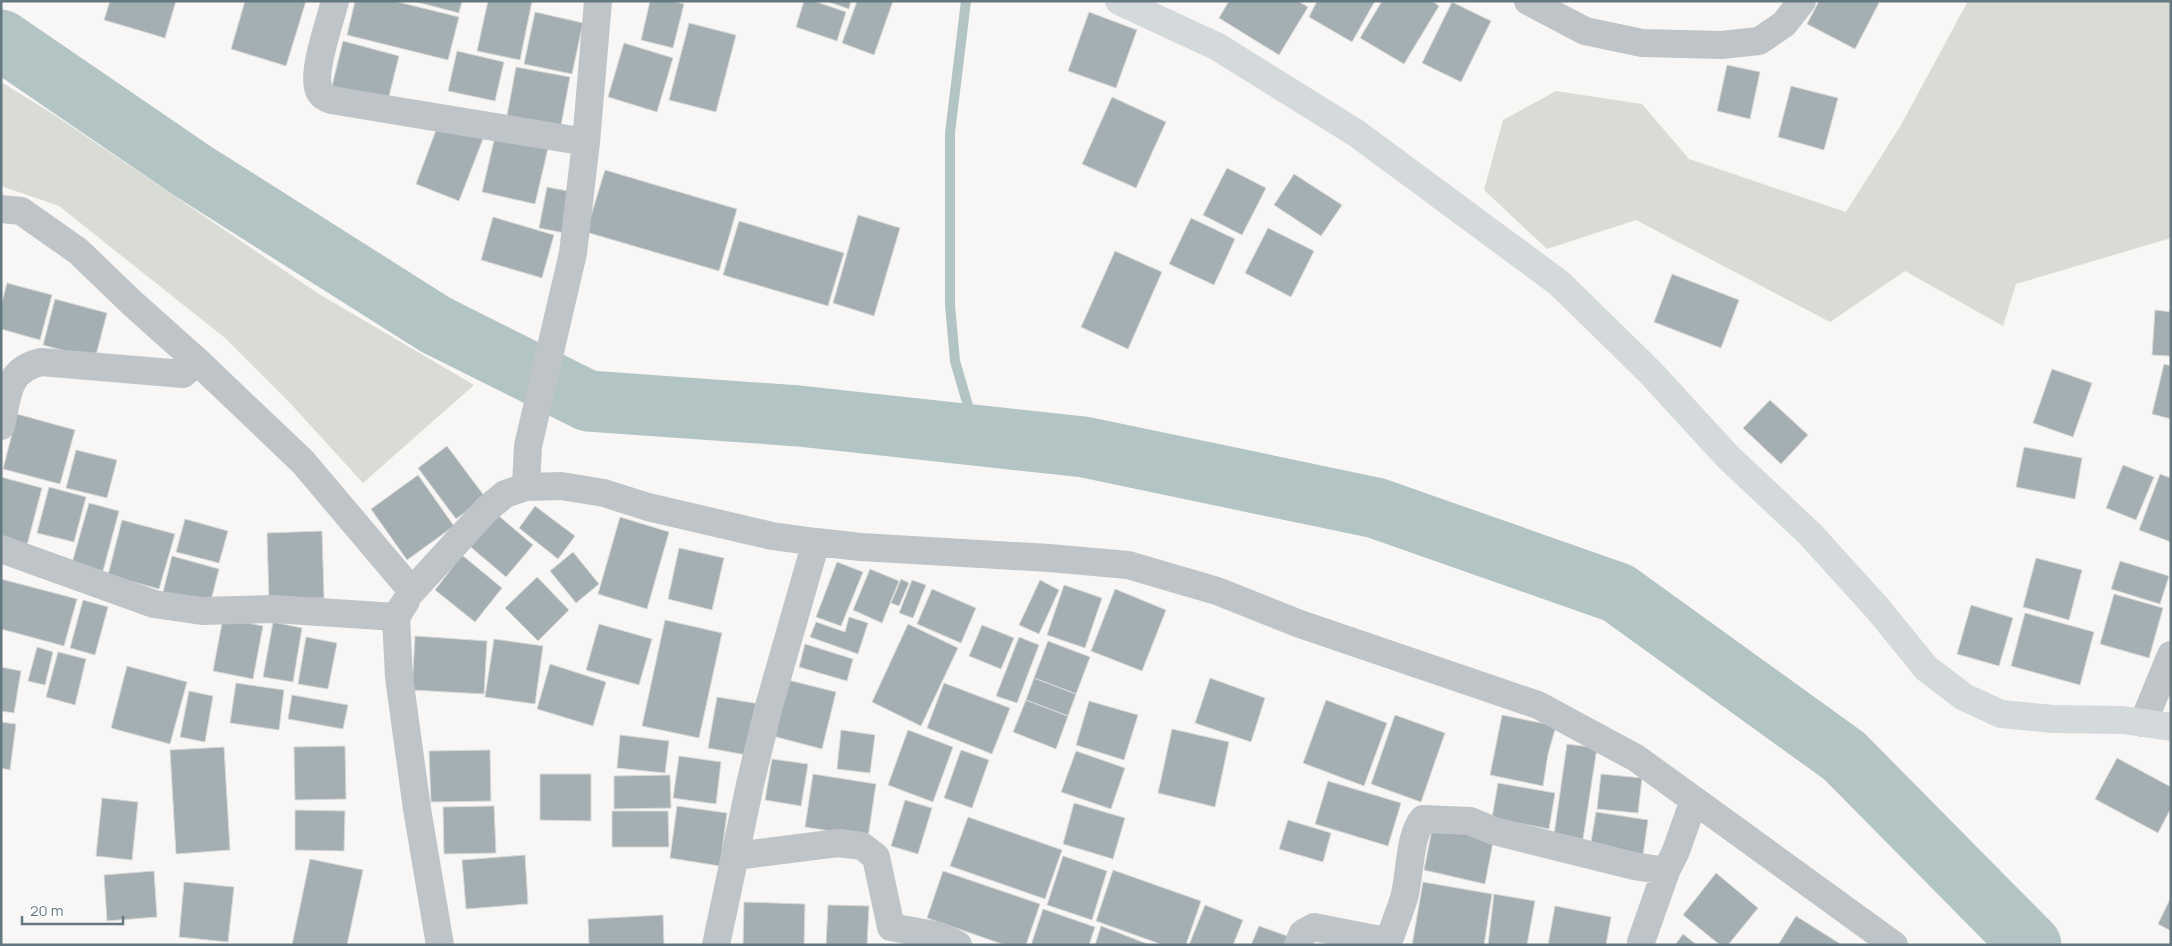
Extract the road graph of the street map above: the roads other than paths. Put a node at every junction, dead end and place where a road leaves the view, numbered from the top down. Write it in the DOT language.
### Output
graph roads {
  1 [pos="335,1"];
  2 [pos="598,1"];
  3 [pos="1119,1"];
  4 [pos="1528,1"];
  5 [pos="1802,1"];
  6 [pos="586,142"];
  7 [pos="1,209"];
  8 [pos="197,361"];
  9 [pos="1,426"];
  10 [pos="526,487"];
  11 [pos="816,542"];
  12 [pos="1,548"];
  13 [pos="412,591"];
  14 [pos="396,617"];
  15 [pos="2171,655"];
  16 [pos="2143,723"];
  17 [pos="2171,727"];
  18 [pos="1694,800"];
  19 [pos="735,856"];
  20 [pos="1666,871"];
  21 [pos="893,936"];
  22 [pos="1641,942"];
  23 [pos="440,945"];
  24 [pos="716,945"];
  25 [pos="958,945"];
  26 [pos="1298,945"];
  27 [pos="1894,945"];
  1 -- 6 [label="street"];
  2 -- 6 [label="street"];
  3 -- 16 [label="street"];
  4 -- 5 [label="street"];
  6 -- 10 [label="street"];
  7 -- 8 [label="street"];
  8 -- 9 [label="street"];
  8 -- 13 [label="street"];
  10 -- 11 [label="street"];
  10 -- 13 [label="street"];
  11 -- 18 [label="street"];
  11 -- 19 [label="street"];
  12 -- 14 [label="street"];
  13 -- 14 [label="street"];
  14 -- 23 [label="street"];
  15 -- 16 [label="street"];
  16 -- 17 [label="street"];
  18 -- 20 [label="street"];
  18 -- 27 [label="street"];
  19 -- 21 [label="street"];
  19 -- 24 [label="street"];
  20 -- 22 [label="street"];
  20 -- 26 [label="street"];
  21 -- 25 [label="street"];
}
